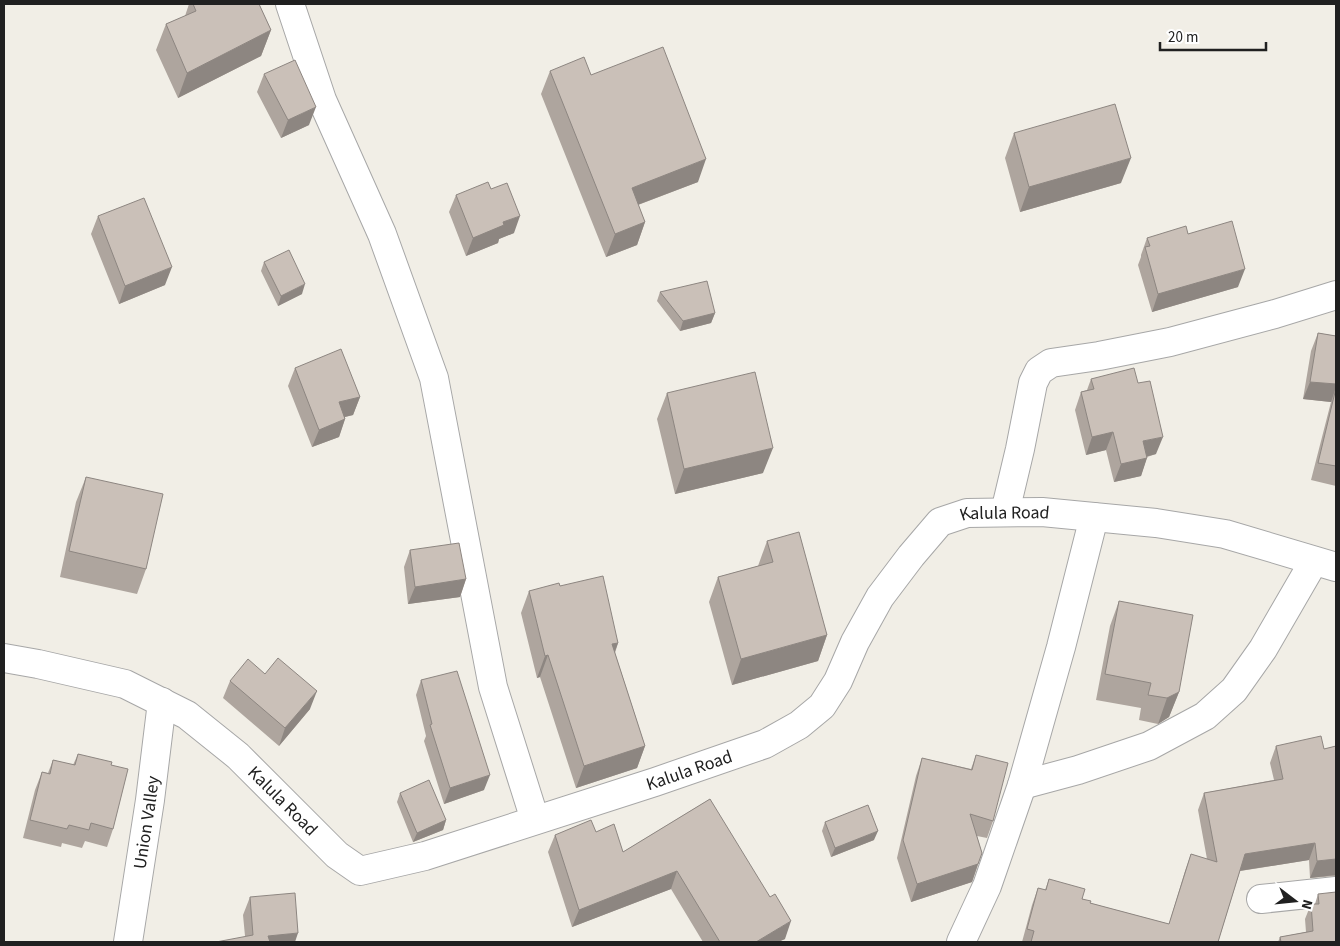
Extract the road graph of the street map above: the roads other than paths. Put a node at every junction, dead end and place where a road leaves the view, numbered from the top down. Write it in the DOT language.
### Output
graph roads {
  1 [pos="290,4"];
  2 [pos="1336,294"];
  3 [pos="1004,512"];
  4 [pos="1094,517"];
  5 [pos="1325,564"];
  6 [pos="4,658"];
  7 [pos="162,702"];
  8 [pos="1022,785"];
  9 [pos="535,820"];
  10 [pos="1336,891"];
  11 [pos="1261,898"];
  12 [pos="128,942"];
  13 [pos="960,942"];
  1 -- 9 [label="street"];
  2 -- 3 [label="street"];
  3 -- 4 [label="street, Kalula Road"];
  3 -- 9 [label="street, Kalula Road"];
  4 -- 5 [label="street, Kalula Road"];
  4 -- 8 [label="street"];
  5 -- 8 [label="street"];
  6 -- 7 [label="street, Kalula Road"];
  7 -- 9 [label="street, Kalula Road"];
  7 -- 12 [label="street, Union Valley"];
  8 -- 13 [label="street"];
  10 -- 11 [label="street"];
}
